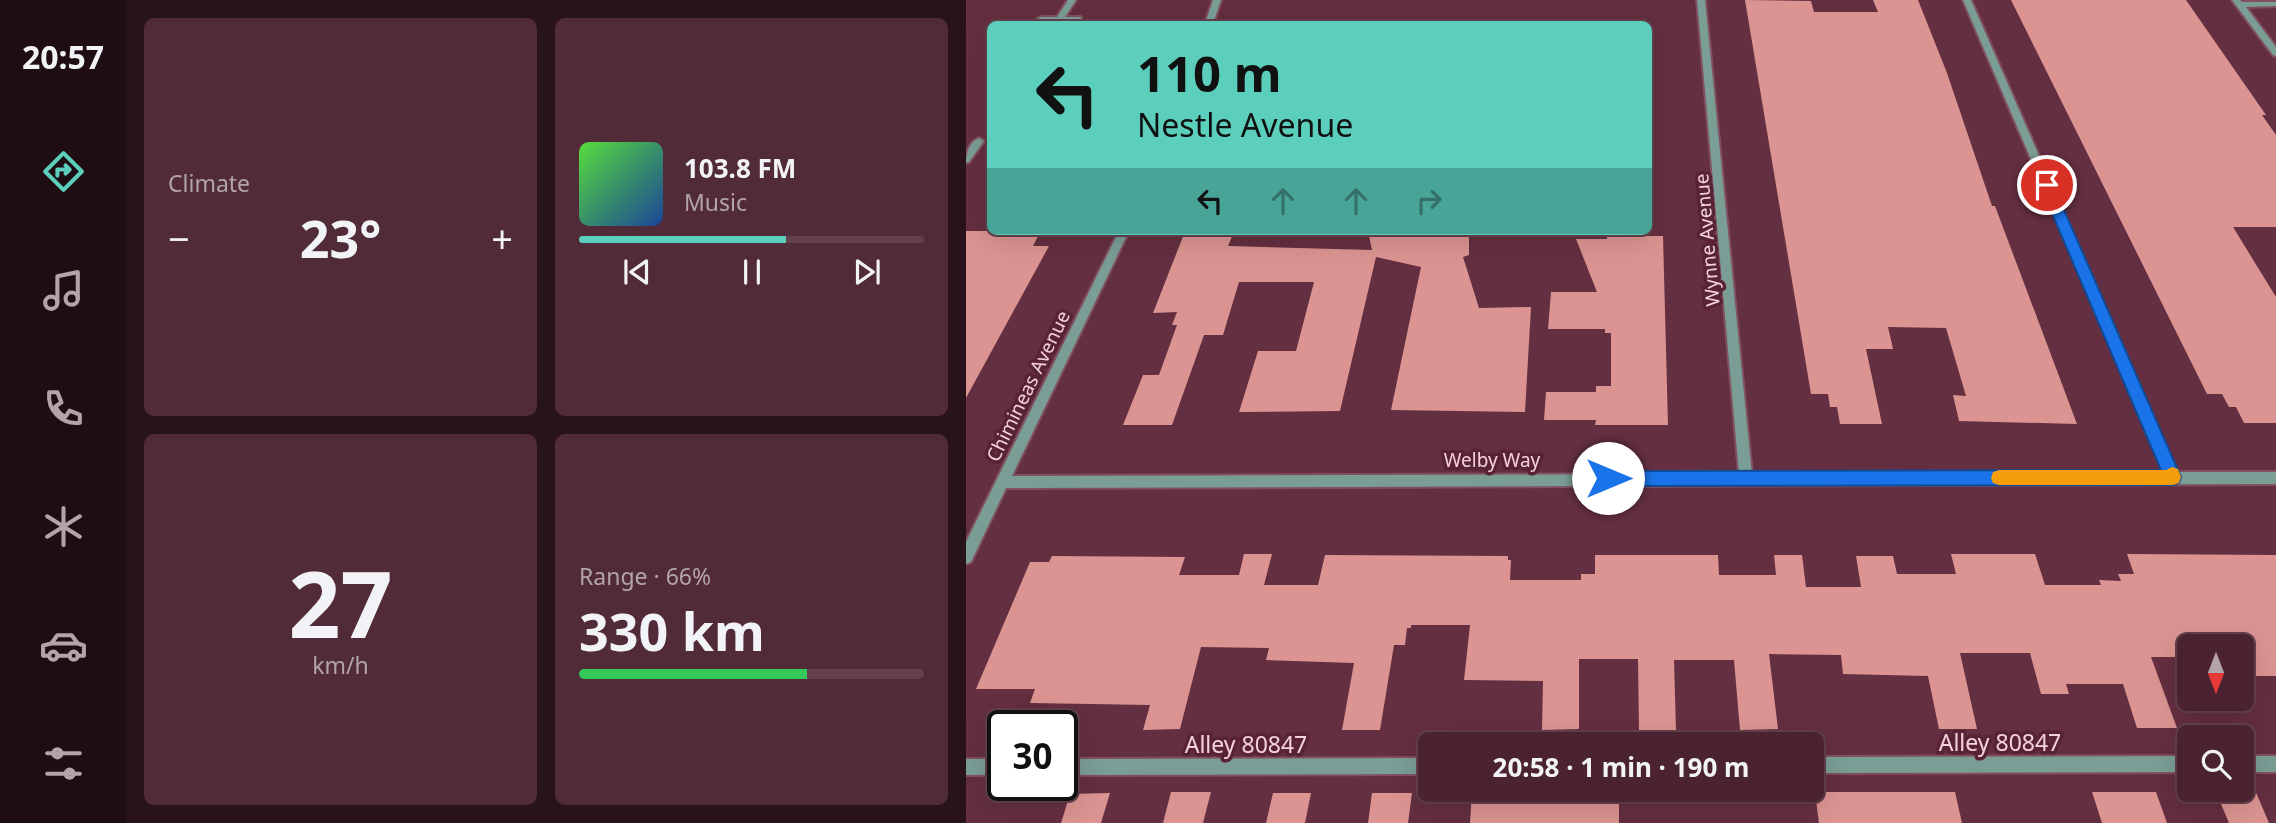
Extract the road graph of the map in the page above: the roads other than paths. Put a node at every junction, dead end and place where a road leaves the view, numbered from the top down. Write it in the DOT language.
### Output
graph roads {
  1 [pos="1072,0"];
  2 [pos="1217,0"];
  3 [pos="1701,0"];
  4 [pos="1967,0"];
  5 [pos="2238,3"];
  6 [pos="2276,5"];
  7 [pos="1041,19"];
  8 [pos="1059,19"];
  9 [pos="1077,19"];
  10 [pos="1210,21"];
  11 [pos="2273,46"];
  12 [pos="979,141"];
  13 [pos="966,160"];
  14 [pos="1122,235"];
  15 [pos="2173,477"];
  16 [pos="1746,478"];
  17 [pos="2276,478"];
  18 [pos="1003,482"];
  19 [pos="966,557"];
  20 [pos="2177,764"];
  21 [pos="2254,764"];
  22 [pos="2276,764"];
  23 [pos="1824,765"];
  24 [pos="1418,766"];
  25 [pos="966,767"];
  26 [pos="987,767"];
  27 [pos="1078,767"];
  1 -- 8 [label="street"];
  2 -- 10 [label="street"];
  3 -- 16 [label="street, Wynne Avenue"];
  4 -- 15 [label="street"];
  5 -- 6 [label="street"];
  5 -- 11 [label="street"];
  7 -- 8 [label="street"];
  8 -- 9 [label="street"];
  12 -- 13 [label="street"];
  14 -- 18 [label="street, Chimineas Avenue"];
  15 -- 16 [label="street, Welby Way"];
  15 -- 17 [label="street, Welby Way"];
  16 -- 18 [label="street, Welby Way"];
  18 -- 19 [label="street, Chimineas Avenue"];
  20 -- 23 [label="street, Alley 80847"];
  21 -- 22 [label="street"];
  24 -- 27 [label="street, Alley 80847"];
  25 -- 26 [label="street"];
}
